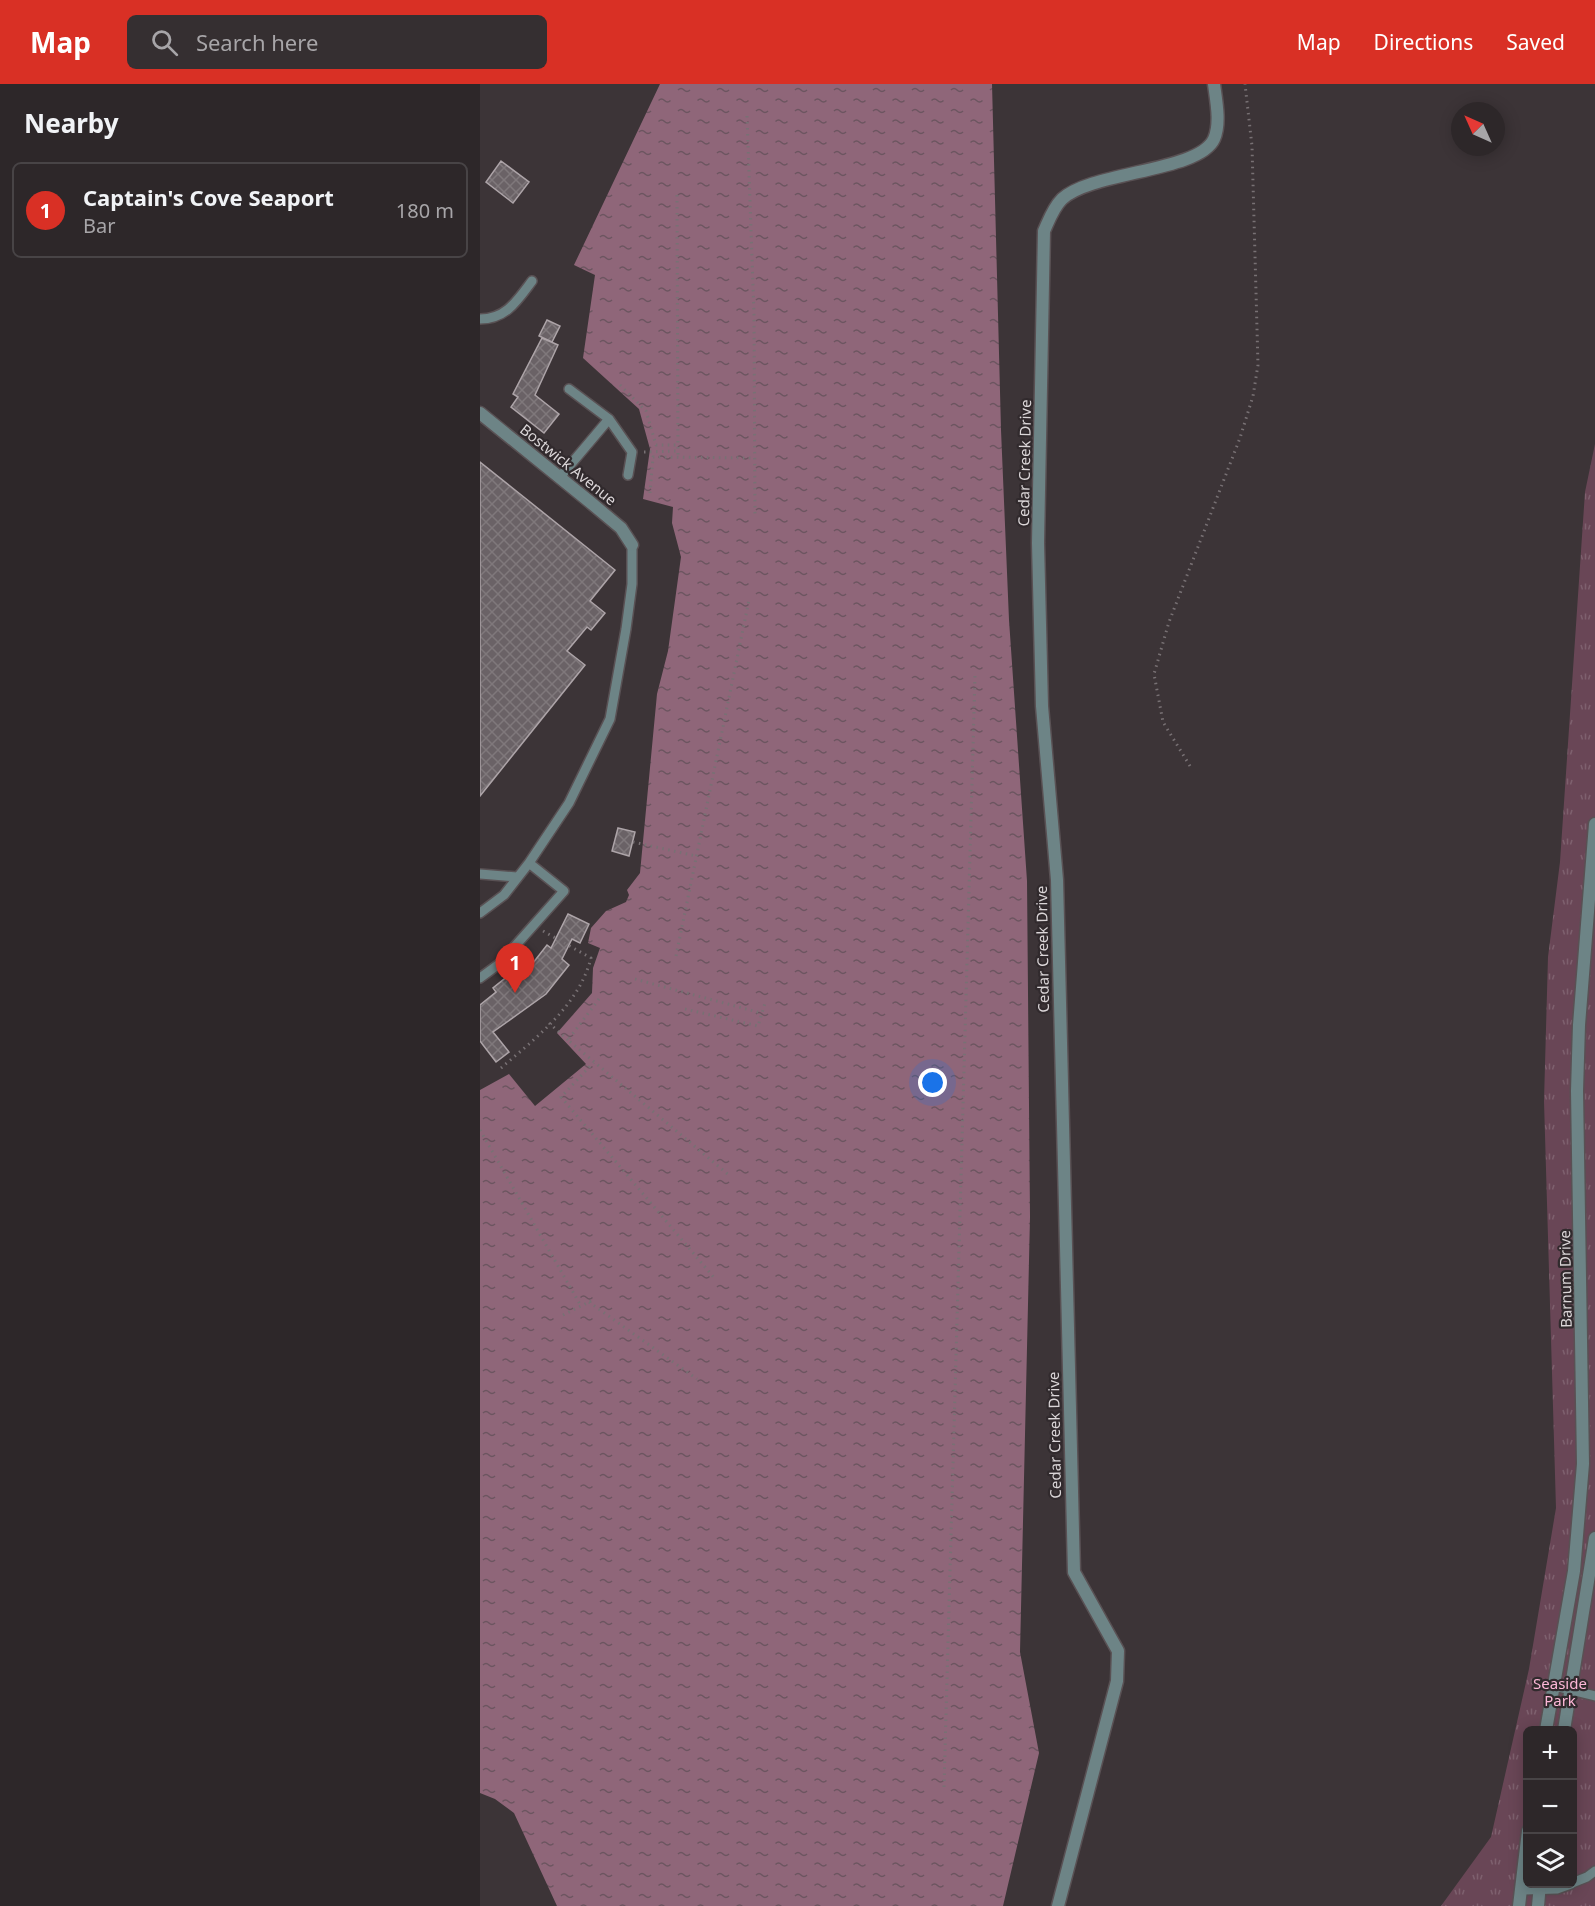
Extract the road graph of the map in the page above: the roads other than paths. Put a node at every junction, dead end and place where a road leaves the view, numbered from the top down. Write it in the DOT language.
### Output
graph roads {
  1 [pos="1214,84"];
  2 [pos="532,281"];
  3 [pos="480,319"];
  4 [pos="568,389"];
  5 [pos="480,413"];
  6 [pos="609,419"];
  7 [pos="628,475"];
  8 [pos="560,477"];
  9 [pos="633,545"];
  10 [pos="1595,824"];
  11 [pos="529,862"];
  12 [pos="480,874"];
  13 [pos="517,877"];
  14 [pos="480,913"];
  15 [pos="480,978"];
  16 [pos="1595,1538"];
  17 [pos="1554,1686"];
  18 [pos="1572,1690"];
  19 [pos="1595,1696"];
  20 [pos="1547,1726"];
  21 [pos="1565,1726"];
  22 [pos="1527,1834"];
  23 [pos="1595,1871"];
  24 [pos="1577,1881"];
  25 [pos="1533,1888"];
  26 [pos="1539,1888"];
  27 [pos="1520,1890"];
  28 [pos="1058,1906"];
  29 [pos="1519,1906"];
  30 [pos="1538,1906"];
  1 -- 28 [label="street, Cedar Creek Drive"];
  2 -- 3 [label="lane"];
  4 -- 6 [label="lane"];
  5 -- 8 [label="street, Bostwick Avenue"];
  6 -- 7 [label="lane"];
  6 -- 8 [label="lane"];
  8 -- 9 [label="street, Bostwick Avenue"];
  9 -- 11 [label="lane"];
  10 -- 17 [label="street, Barnum Drive"];
  11 -- 13 [label="lane"];
  11 -- 15 [label="lane"];
  12 -- 13 [label="lane"];
  13 -- 14 [label="lane"];
  16 -- 18 [label="street"];
  17 -- 18 [label="lane"];
  17 -- 20 [label="street, Barnum Drive"];
  18 -- 19 [label="lane"];
  18 -- 21 [label="street"];
  22 -- 27 [label="street"];
  23 -- 24 [label="lane"];
  25 -- 27 [label="lane"];
  26 -- 30 [label="street"];
  27 -- 29 [label="street"];
}
